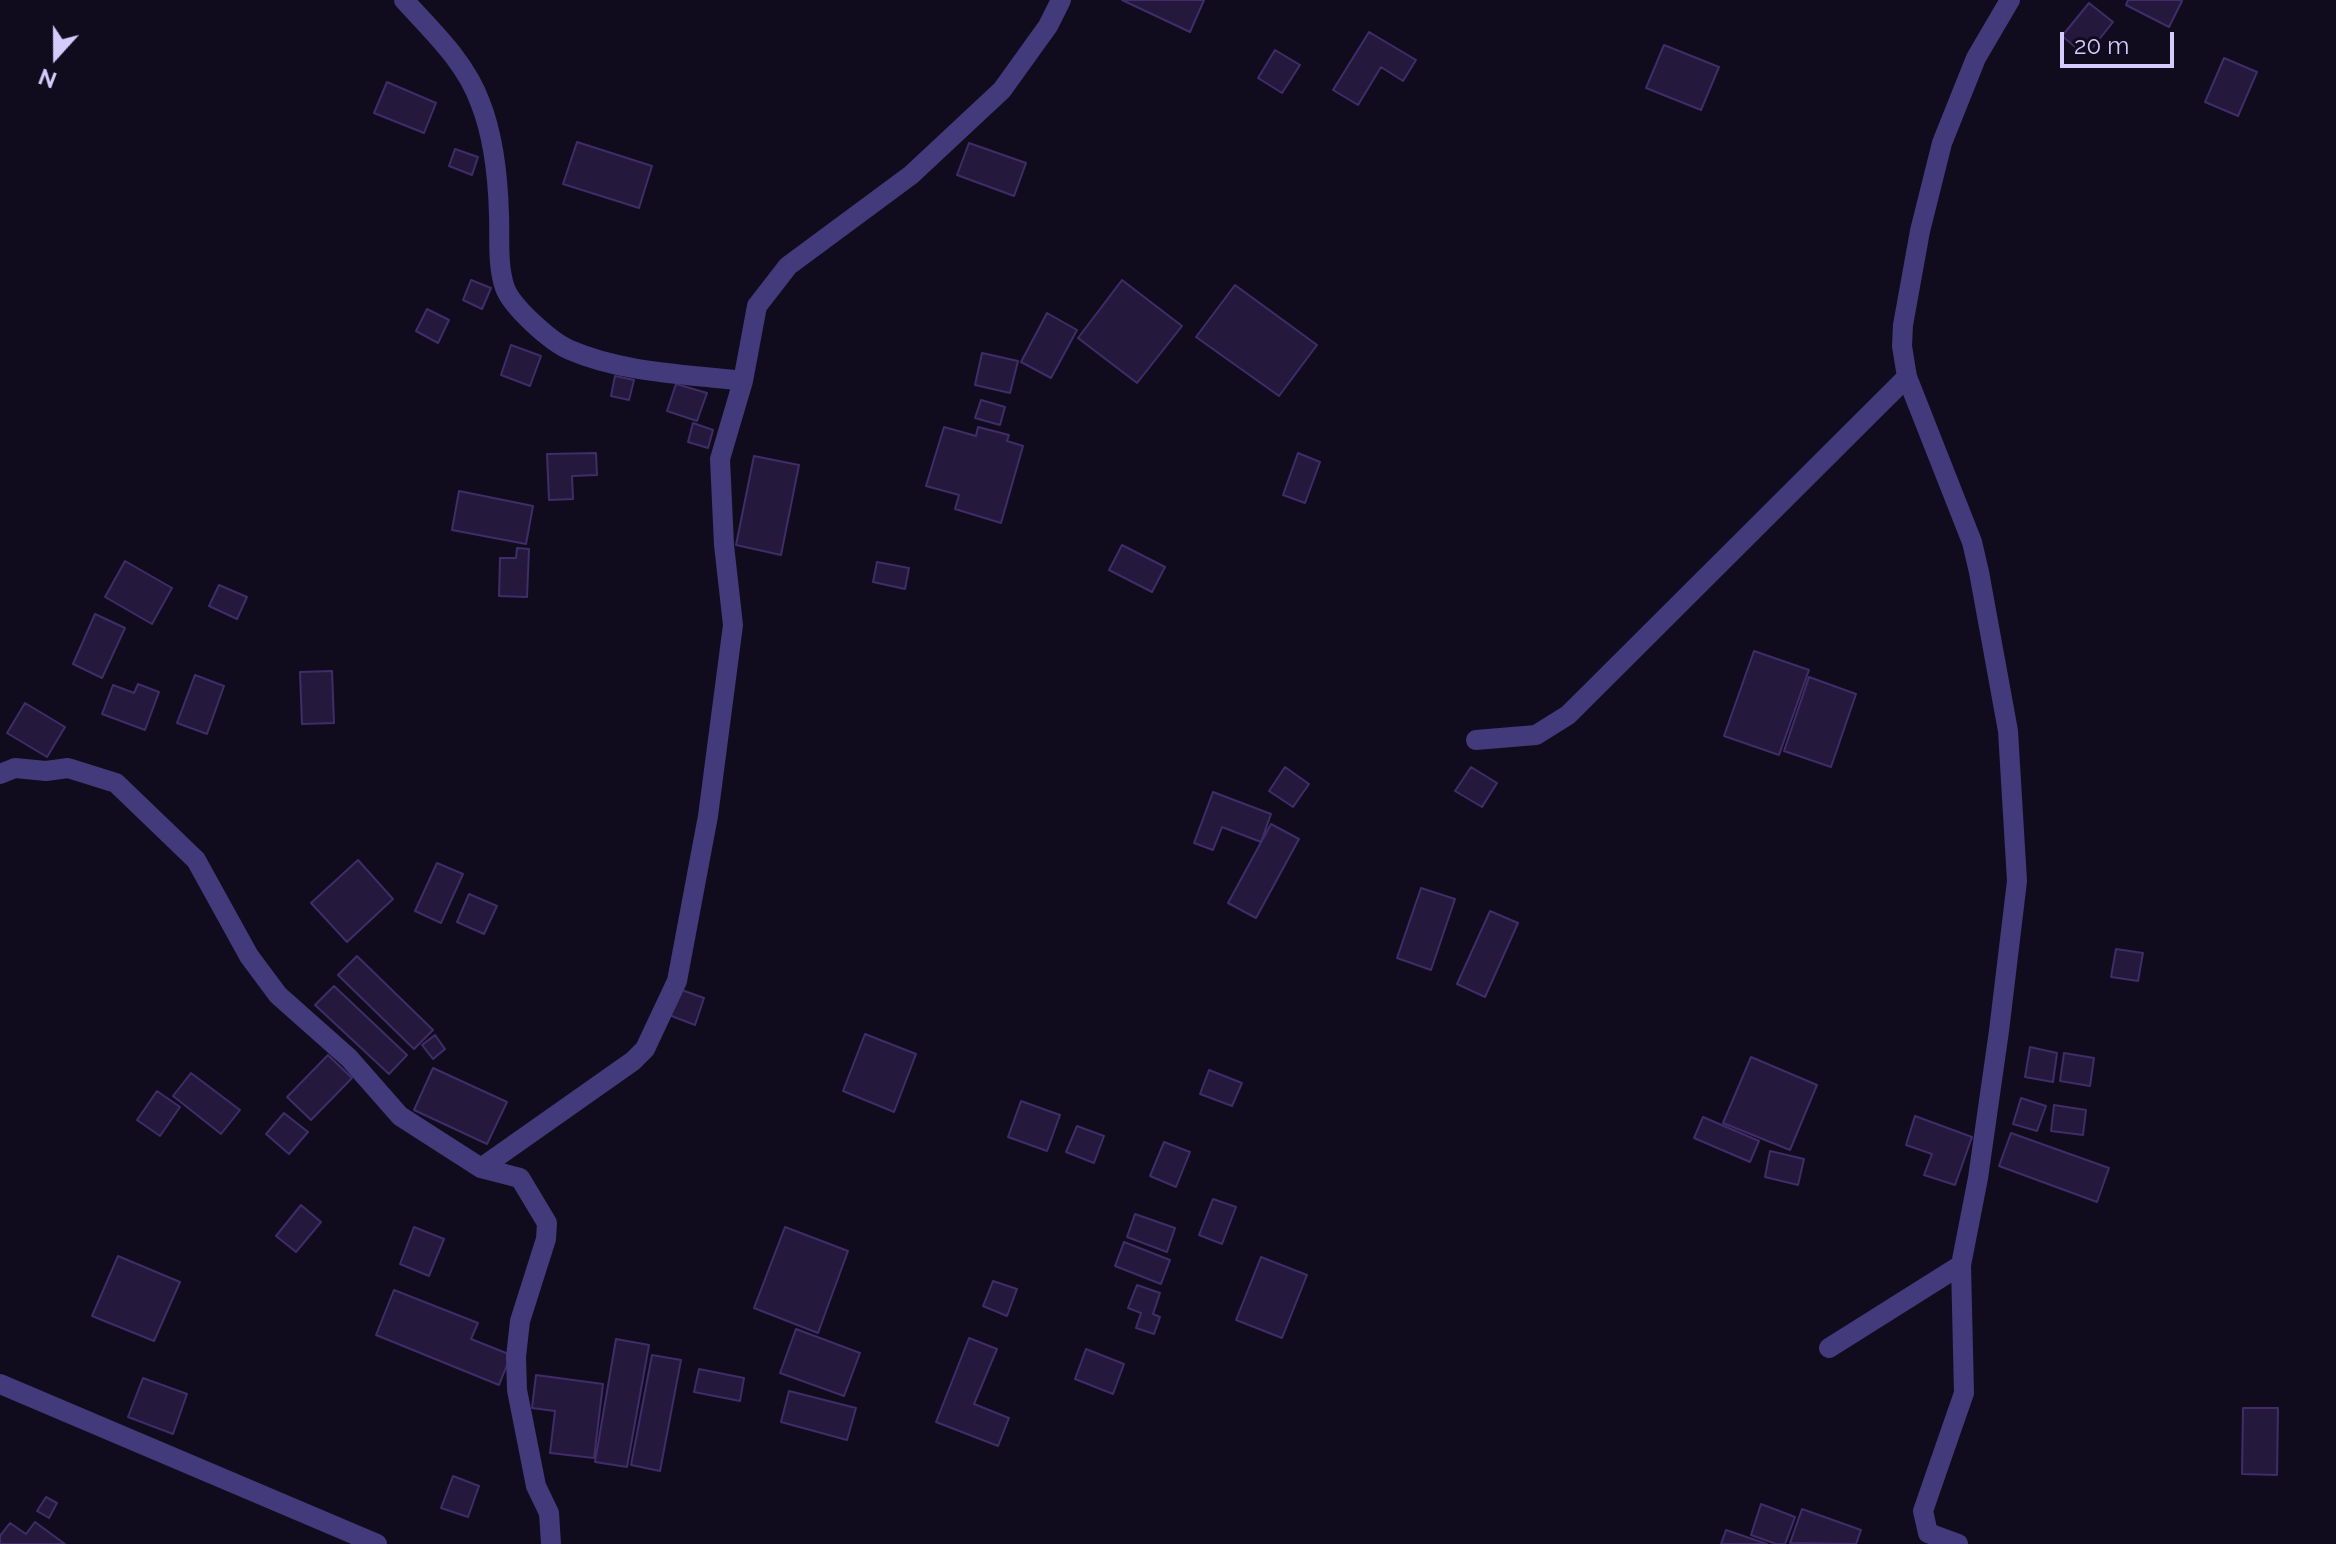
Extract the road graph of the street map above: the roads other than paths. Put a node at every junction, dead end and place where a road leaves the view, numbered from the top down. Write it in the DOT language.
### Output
graph roads {
  1 [pos="404,0"];
  2 [pos="1061,0"];
  3 [pos="2010,0"];
  4 [pos="1907,377"];
  5 [pos="743,381"];
  6 [pos="1476,740"];
  7 [pos="0,774"];
  8 [pos="481,1168"];
  9 [pos="1961,1265"];
  10 [pos="1829,1348"];
  11 [pos="0,1384"];
  12 [pos="377,1544"];
  13 [pos="551,1544"];
  14 [pos="1958,1544"];
  1 -- 5 [label="street"];
  2 -- 5 [label="street"];
  3 -- 4 [label="street"];
  4 -- 6 [label="street"];
  4 -- 9 [label="street"];
  5 -- 8 [label="street"];
  7 -- 8 [label="street"];
  8 -- 13 [label="street"];
  9 -- 10 [label="street"];
  9 -- 14 [label="street"];
  11 -- 12 [label="street"];
}
